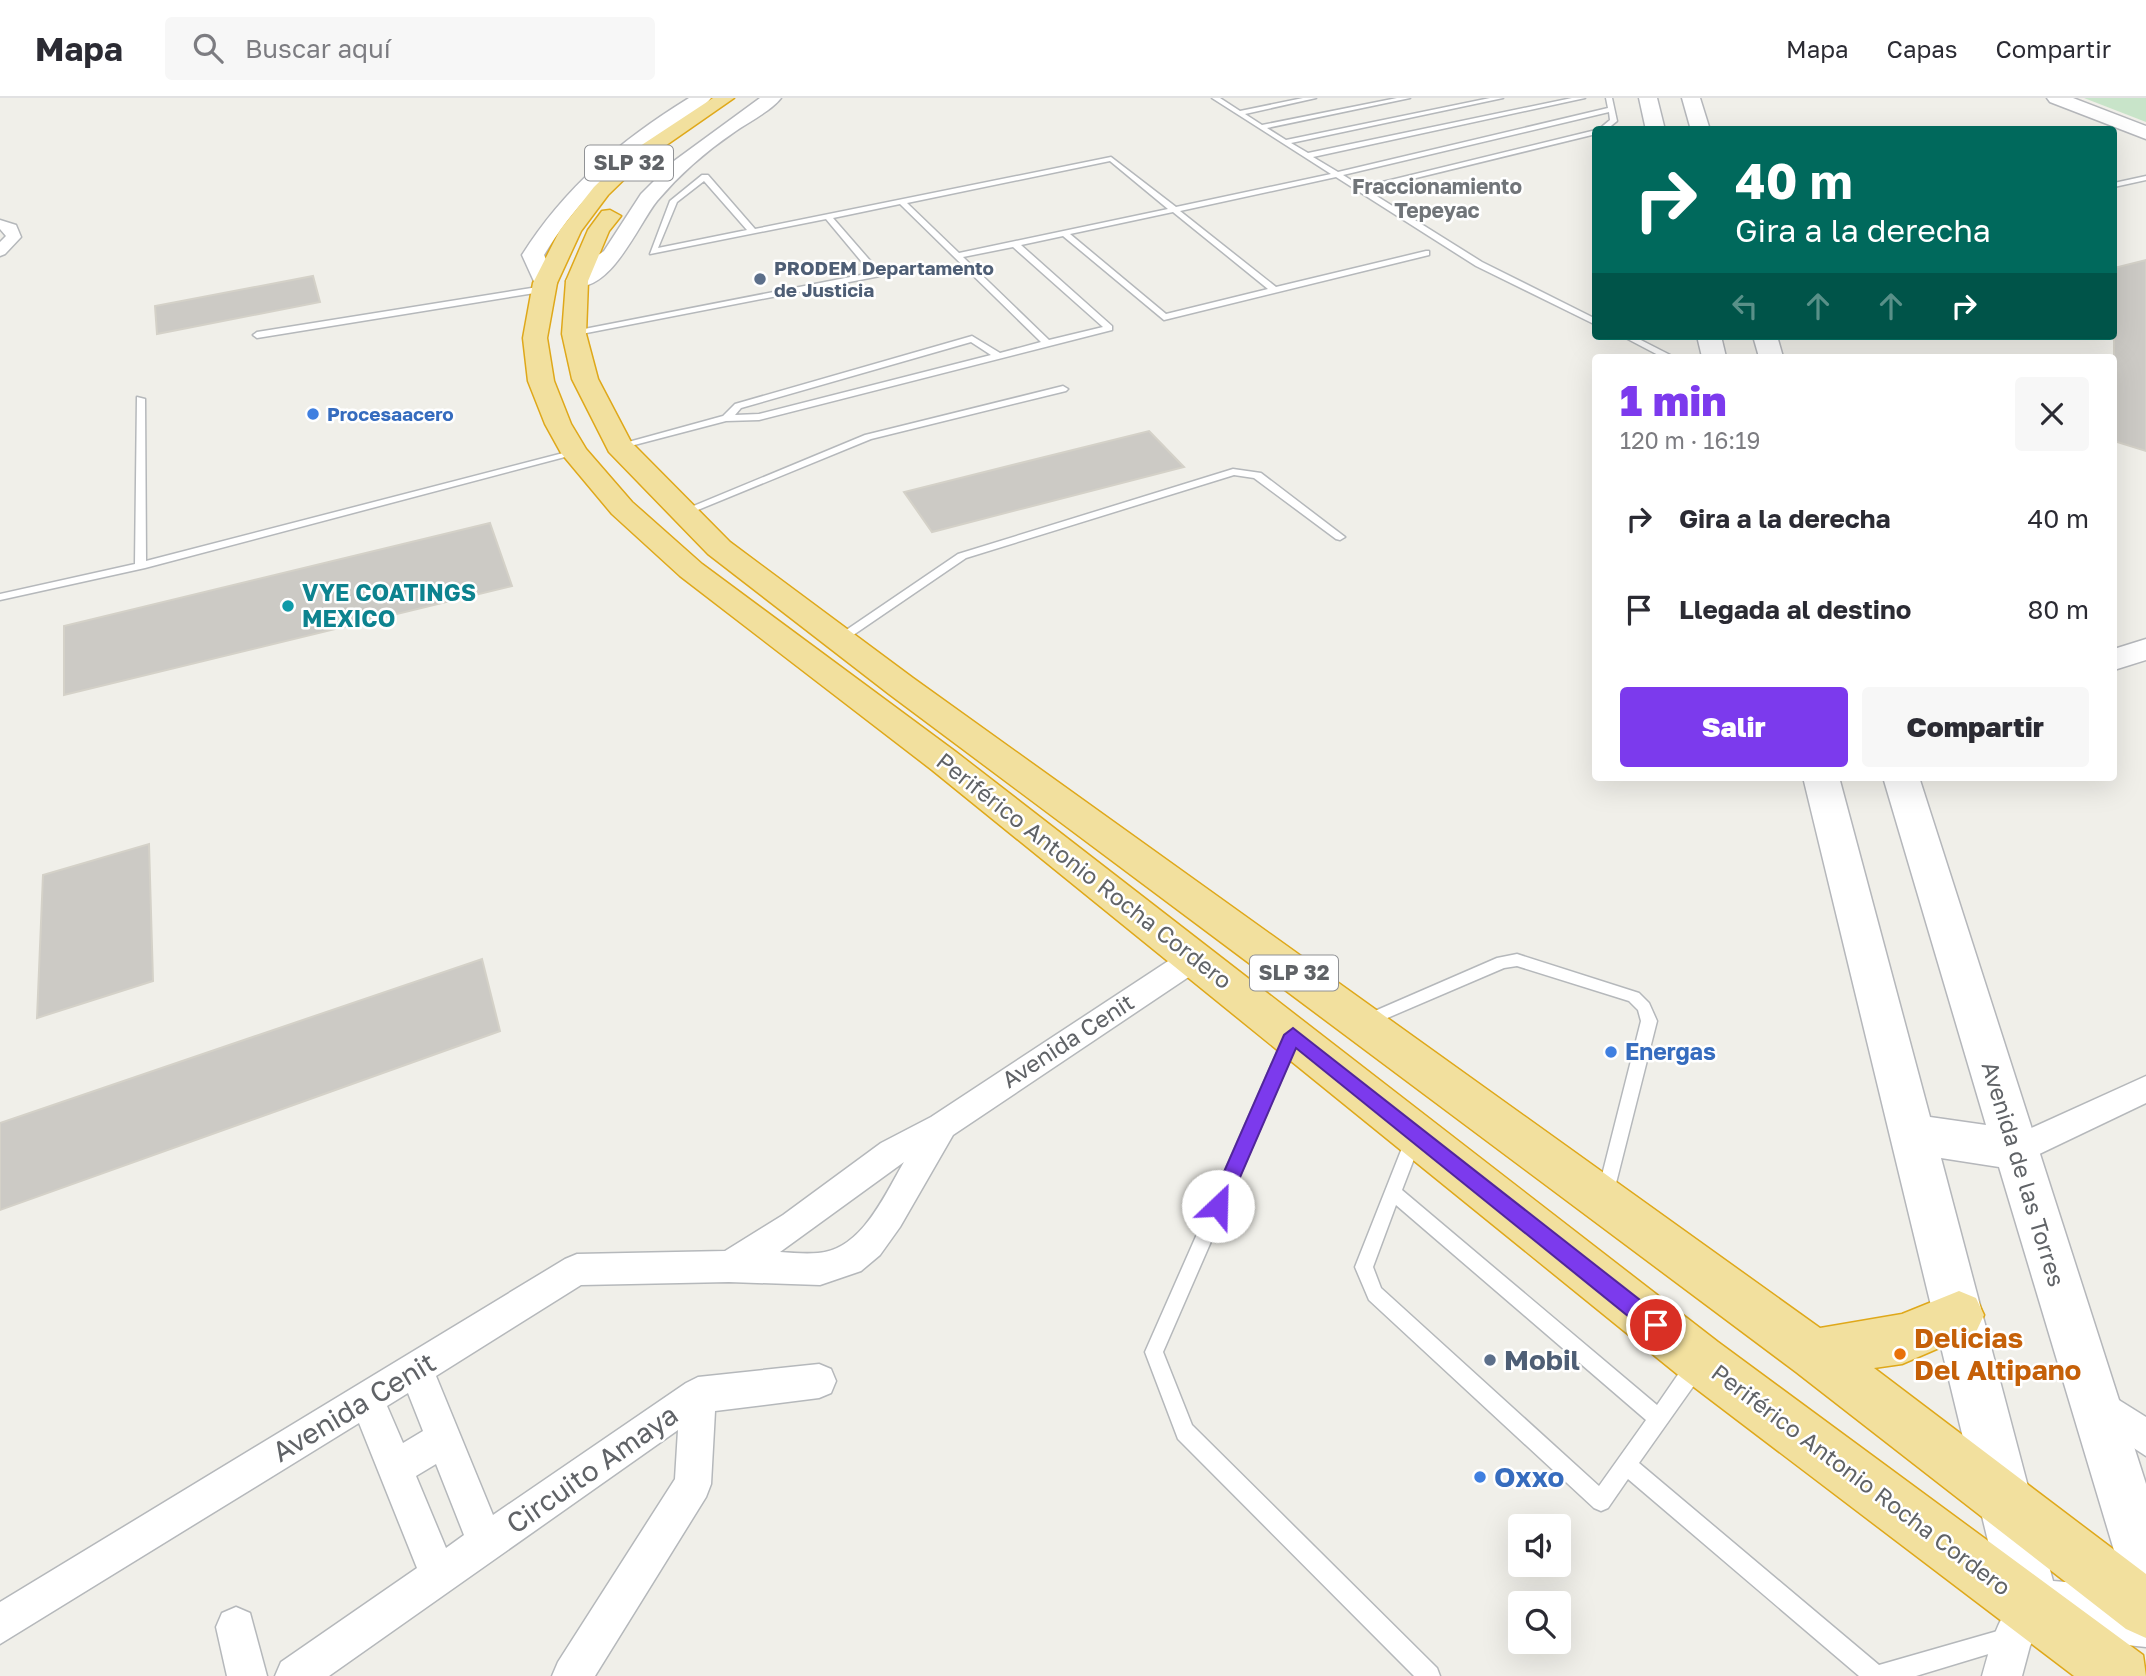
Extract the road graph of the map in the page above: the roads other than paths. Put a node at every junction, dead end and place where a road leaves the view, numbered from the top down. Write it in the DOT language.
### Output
graph roads {
  1 [pos="702,98"];
  2 [pos="725,98"];
  3 [pos="749,98"];
  4 [pos="772,98"];
  5 [pos="1217,98"];
  6 [pos="1314,98"];
  7 [pos="1407,98"];
  8 [pos="1500,98"];
  9 [pos="1524,98"];
  10 [pos="1581,98"];
  11 [pos="1609,98"];
  12 [pos="1648,98"];
  13 [pos="1691,98"];
  14 [pos="2056,98"];
  15 [pos="2037,103"];
  16 [pos="1542,107"];
  17 [pos="1612,108"];
  18 [pos="1238,113"];
  19 [pos="1567,119"];
  20 [pos="1606,126"];
  21 [pos="1655,126"];
  22 [pos="1700,126"];
  23 [pos="2094,126"];
  24 [pos="1260,127"];
  25 [pos="1592,129"];
  26 [pos="1592,132"];
  27 [pos="2146,133"];
  28 [pos="2117,134"];
  29 [pos="1284,142"];
  30 [pos="2146,146"];
  31 [pos="1306,156"];
  32 [pos="1336,175"];
  33 [pos="2146,178"];
  34 [pos="2117,184"];
  35 [pos="1360,190"];
  36 [pos="902,202"];
  37 [pos="1175,210"];
  38 [pos="828,217"];
  39 [pos="0,224"];
  40 [pos="753,232"];
  41 [pos="1064,233"];
  42 [pos="1015,244"];
  43 [pos="0,251"];
  44 [pos="1426,253"];
  45 [pos="958,256"];
  46 [pos="563,272"];
  47 [pos="1275,290"];
  48 [pos="1592,319"];
  49 [pos="574,334"];
  50 [pos="257,335"];
  51 [pos="1634,340"];
  52 [pos="1048,344"];
  53 [pos="1663,354"];
  54 [pos="999,356"];
  55 [pos="1063,389"];
  56 [pos="140,399"];
  57 [pos="726,418"];
  58 [pos="619,446"];
  59 [pos="575,453"];
  60 [pos="684,512"];
  61 [pos="1340,537"];
  62 [pos="141,566"];
  63 [pos="0,597"];
  64 [pos="839,639"];
  65 [pos="2145,650"];
  66 [pos="2117,659"];
  67 [pos="1822,781"];
  68 [pos="1902,781"];
  69 [pos="1195,958"];
  70 [pos="1362,1023"];
  71 [pos="1293,1035"];
  72 [pos="2146,1089"];
  73 [pos="942,1126"];
  74 [pos="1416,1133"];
  75 [pos="1912,1134"];
  76 [pos="2016,1150"];
  77 [pos="1393,1192"];
  78 [pos="1604,1200"];
  79 [pos="729,1266"];
  80 [pos="1959,1315"];
  81 [pos="1814,1354"];
  82 [pos="1700,1360"];
  83 [pos="416,1370"];
  84 [pos="819,1381"];
  85 [pos="698,1395"];
  86 [pos="367,1399"];
  87 [pos="2093,1402"];
  88 [pos="1660,1419"];
  89 [pos="444,1438"];
  90 [pos="2146,1438"];
  91 [pos="1627,1465"];
  92 [pos="395,1468"];
  93 [pos="2007,1504"];
  94 [pos="486,1544"];
  95 [pos="2146,1571"];
  96 [pos="439,1576"];
  97 [pos="2146,1609"];
  98 [pos="2146,1618"];
  99 [pos="2022,1622"];
  100 [pos="0,1624"];
  101 [pos="236,1627"];
  102 [pos="247,1676"];
  103 [pos="295,1676"];
  104 [pos="572,1676"];
  105 [pos="1429,1676"];
  106 [pos="1877,1676"];
  107 [pos="2002,1676"];
  108 [pos="2122,1676"];
  1 -- 46 [label="main road"];
  2 -- 46 [label="highway, Periférico Antonio Rocha Cordero / SLP 32"];
  3 -- 46 [label="highway, Periférico Antonio Rocha Cordero / SLP 32"];
  4 -- 46 [label="main road"];
  5 -- 18 [label="lane"];
  6 -- 18 [label="lane"];
  7 -- 24 [label="lane"];
  8 -- 29 [label="lane"];
  9 -- 16 [label="lane"];
  10 -- 16 [label="lane"];
  11 -- 17 [label="lane"];
  12 -- 21 [label="main road"];
  13 -- 22 [label="main road"];
  14 -- 27 [label="main road"];
  15 -- 23 [label="main road"];
  16 -- 19 [label="lane"];
  16 -- 31 [label="lane"];
  17 -- 19 [label="lane"];
  17 -- 20 [label="lane"];
  18 -- 24 [label="lane"];
  19 -- 25 [label="lane"];
  19 -- 32 [label="lane"];
  24 -- 29 [label="lane"];
  26 -- 35 [label="lane"];
  28 -- 30 [label="main road"];
  29 -- 31 [label="lane"];
  31 -- 32 [label="lane"];
  32 -- 35 [label="lane"];
  32 -- 37 [label="lane"];
  33 -- 34 [label="lane"];
  35 -- 48 [label="lane"];
  36 -- 37 [label="lane"];
  36 -- 38 [label="lane"];
  36 -- 45 [label="lane"];
  37 -- 41 [label="lane"];
  37 -- 47 [label="lane"];
  38 -- 40 [label="lane"];
  38 -- 49 [label="lane"];
  39 -- 43 [label="street"];
  40 -- 40 [label="lane"];
  41 -- 42 [label="lane"];
  41 -- 47 [label="lane"];
  42 -- 45 [label="lane"];
  42 -- 52 [label="lane"];
  44 -- 47 [label="lane"];
  45 -- 52 [label="lane"];
  46 -- 49 [label="highway, Periférico Antonio Rocha Cordero / SLP 32"];
  46 -- 50 [label="lane"];
  46 -- 59 [label="highway, Periférico Antonio Rocha Cordero / SLP 32"];
  49 -- 58 [label="highway, Periférico Antonio Rocha Cordero / SLP 32"];
  51 -- 53 [label="lane"];
  52 -- 54 [label="lane"];
  54 -- 57 [label="lane"];
  54 -- 57 [label="lane"];
  55 -- 60 [label="lane"];
  56 -- 62 [label="lane"];
  57 -- 58 [label="lane"];
  58 -- 60 [label="highway, Periférico Antonio Rocha Cordero / SLP 32"];
  59 -- 62 [label="lane"];
  59 -- 69 [label="highway, Periférico Antonio Rocha Cordero / SLP 32"];
  60 -- 64 [label="highway, Periférico Antonio Rocha Cordero / SLP 32"];
  61 -- 64 [label="lane"];
  62 -- 63 [label="lane"];
  64 -- 70 [label="highway, Periférico Antonio Rocha Cordero / SLP 32"];
  65 -- 66 [label="main road"];
  67 -- 75 [label="main road"];
  68 -- 76 [label="main road, Avenida de las Torres"];
  69 -- 71 [label="highway, Periférico Antonio Rocha Cordero / SLP 32"];
  69 -- 73 [label="street, Avenida Cenit"];
  70 -- 78 [label="highway, Periférico Antonio Rocha Cordero / SLP 32"];
  70 -- 78 [label="lane"];
  71 -- 74 [label="highway, Periférico Antonio Rocha Cordero / SLP 32"];
  71 -- 105 [label="lane"];
  72 -- 76 [label="street"];
  73 -- 79 [label="street, Avenida Cenit"];
  73 -- 79 [label="street, Avenida Cenit"];
  74 -- 77 [label="lane"];
  74 -- 82 [label="highway, Periférico Antonio Rocha Cordero / SLP 32"];
  75 -- 76 [label="main road"];
  75 -- 80 [label="main road"];
  76 -- 87 [label="main road, Avenida de las Torres"];
  77 -- 88 [label="lane"];
  77 -- 91 [label="lane"];
  78 -- 81 [label="highway, Periférico Antonio Rocha Cordero / SLP 32"];
  79 -- 83 [label="street, Avenida Cenit"];
  80 -- 81 [label="highway"];
  80 -- 93 [label="main road"];
  81 -- 93 [label="highway, Periférico Antonio Rocha Cordero / SLP 32"];
  82 -- 88 [label="lane"];
  82 -- 99 [label="highway, Periférico Antonio Rocha Cordero / SLP 32"];
  83 -- 86 [label="street, Avenida Cenit"];
  83 -- 89 [label="street, Circuito Amaya"];
  84 -- 85 [label="street, Circuito Amaya"];
  85 -- 94 [label="street, Circuito Amaya"];
  85 -- 104 [label="street, Circuito Amaya"];
  86 -- 92 [label="street"];
  86 -- 100 [label="street, Avenida Cenit"];
  87 -- 90 [label="street"];
  87 -- 95 [label="main road, Avenida de las Torres"];
  88 -- 91 [label="lane"];
  89 -- 92 [label="street"];
  89 -- 94 [label="street, Circuito Amaya"];
  91 -- 106 [label="lane"];
  92 -- 96 [label="street"];
  93 -- 97 [label="highway, Periférico Antonio Rocha Cordero / SLP 32"];
  93 -- 99 [label="main road"];
  94 -- 96 [label="street, Circuito Amaya"];
  96 -- 103 [label="street, Circuito Amaya"];
  98 -- 99 [label="main road"];
  99 -- 106 [label="lane"];
  99 -- 107 [label="street"];
  99 -- 108 [label="highway, Periférico Antonio Rocha Cordero / SLP 32"];
  101 -- 102 [label="street"];
}
